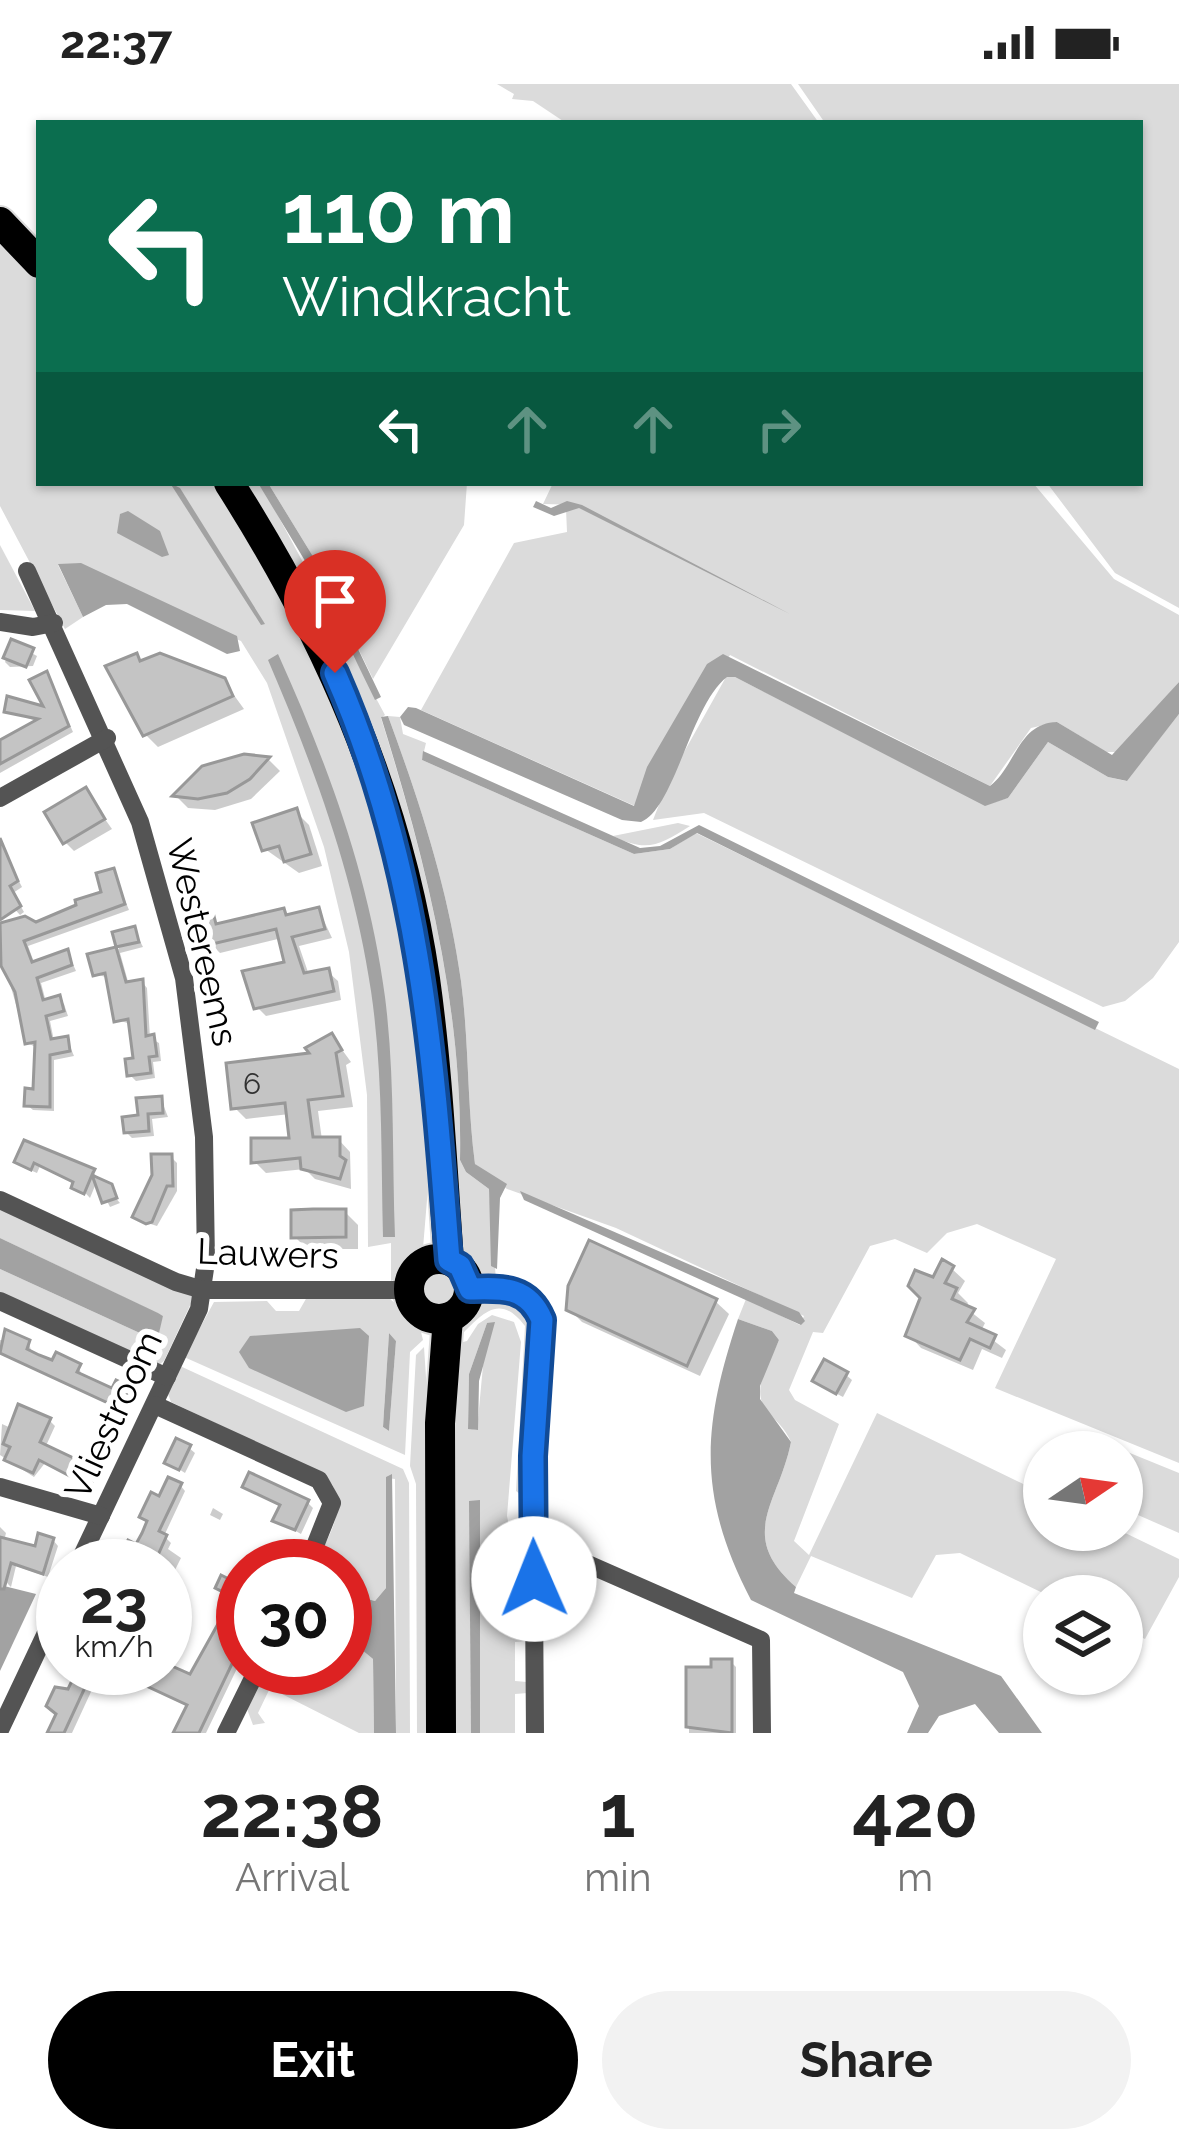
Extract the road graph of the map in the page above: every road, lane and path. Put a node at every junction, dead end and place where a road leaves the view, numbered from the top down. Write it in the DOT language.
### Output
graph roads {
  1 [pos="0,222"];
  2 [pos="36,260"];
  3 [pos="231,486"];
  4 [pos="27,571"];
  5 [pos="0,622"];
  6 [pos="54,623"];
  7 [pos="107,738"];
  8 [pos="0,798"];
  9 [pos="0,1199"];
  10 [pos="438,1260"];
  11 [pos="470,1289"];
  12 [pos="203,1290"];
  13 [pos="409,1290"];
  14 [pos="0,1301"];
  15 [pos="438,1317"];
  16 [pos="167,1377"];
  17 [pos="155,1405"];
  18 [pos="0,1487"];
  19 [pos="101,1516"];
  20 [pos="90,1539"];
  21 [pos="320,1539"];
  22 [pos="533,1540"];
  23 [pos="36,1654"];
  24 [pos="245,1695"];
  25 [pos="230,1726"];
  26 [pos="0,1730"];
  27 [pos="249,1733"];
  28 [pos="441,1733"];
  29 [pos="535,1733"];
  30 [pos="762,1733"];
  1 -- 2 [label="main road"];
  3 -- 10 [label="main road"];
  4 -- 6 [label="street, Westereems"];
  5 -- 6 [label="street"];
  6 -- 7 [label="street, Westereems"];
  7 -- 8 [label="street"];
  7 -- 12 [label="street, Westereems"];
  9 -- 12 [label="street, Lauwers"];
  10 -- 11 [label="main road"];
  10 -- 13 [label="main road"];
  11 -- 15 [label="main road"];
  11 -- 22 [label="street"];
  12 -- 13 [label="street, Lauwers"];
  12 -- 16 [label="street, Vliestroom"];
  13 -- 15 [label="main road"];
  14 -- 16 [label="street"];
  15 -- 28 [label="main road"];
  16 -- 17 [label="street, Vliestroom"];
  17 -- 19 [label="street, Vliestroom"];
  17 -- 21 [label="street"];
  18 -- 19 [label="street"];
  19 -- 20 [label="street, Vliestroom"];
  22 -- 29 [label="street"];
  22 -- 30 [label="street"];
  23 -- 26 [label="street"];
  24 -- 25 [label="street"];
  25 -- 27 [label="street"];
}
